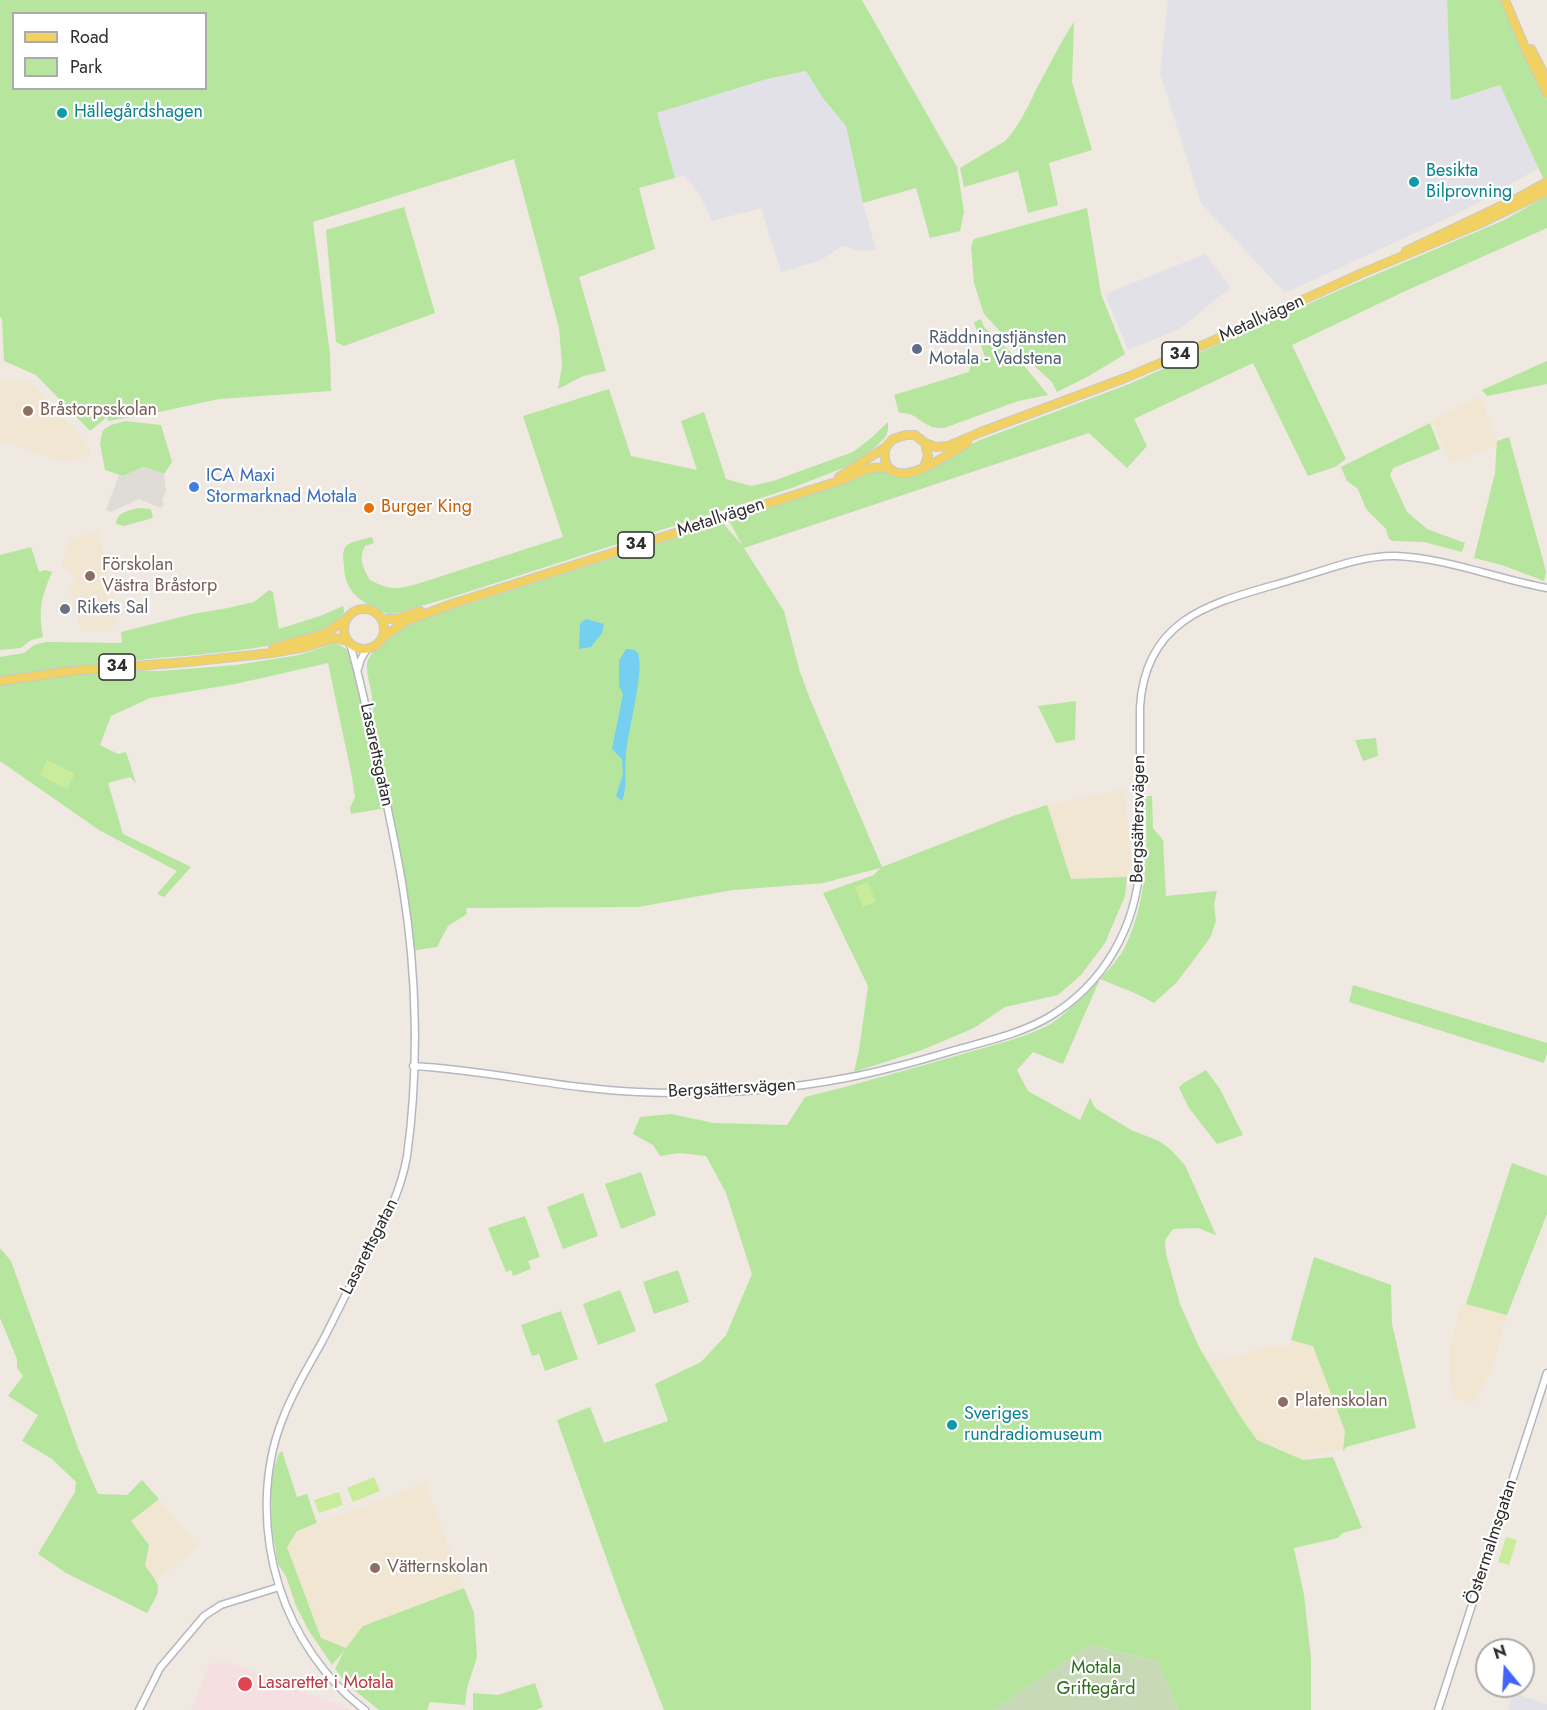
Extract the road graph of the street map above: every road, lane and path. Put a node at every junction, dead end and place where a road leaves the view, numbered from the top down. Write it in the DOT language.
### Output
graph roads {
  1 [pos="1508,0"];
  2 [pos="1547,80"];
  3 [pos="1547,93"];
  4 [pos="1547,182"];
  5 [pos="1547,191"];
  6 [pos="1362,273"];
  7 [pos="994,428"];
  8 [pos="925,444"];
  9 [pos="886,447"];
  10 [pos="924,467"];
  11 [pos="890,469"];
  12 [pos="820,486"];
  13 [pos="1547,588"];
  14 [pos="452,604"];
  15 [pos="381,619"];
  16 [pos="346,620"];
  17 [pos="382,638"];
  18 [pos="348,643"];
  19 [pos="367,650"];
  20 [pos="234,657"];
  21 [pos="358,672"];
  22 [pos="0,681"];
  23 [pos="413,1066"];
  24 [pos="1547,1373"];
  25 [pos="279,1587"];
  26 [pos="139,1710"];
  27 [pos="365,1710"];
  28 [pos="1438,1710"];
  1 -- 2 [label="main road"];
  1 -- 3 [label="main road"];
  4 -- 6 [label="main road, Metallvägen / 34"];
  5 -- 6 [label="main road, Metallvägen / 34"];
  6 -- 7 [label="main road, Metallvägen / 34"];
  7 -- 8 [label="main road, Metallvägen / 34"];
  7 -- 10 [label="main road, Metallvägen / 34"];
  8 -- 9 [label="main road, 34"];
  8 -- 10 [label="main road"];
  9 -- 11 [label="main road"];
  9 -- 12 [label="main road, Metallvägen / 34"];
  10 -- 11 [label="main road, 34"];
  11 -- 12 [label="main road, Metallvägen / 34"];
  12 -- 14 [label="main road, Metallvägen / 34"];
  13 -- 23 [label="street, Bergsättersvägen"];
  14 -- 15 [label="main road, Metallvägen / 34"];
  14 -- 17 [label="main road, Metallvägen / 34"];
  15 -- 16 [label="main road, 34"];
  15 -- 17 [label="main road"];
  16 -- 18 [label="main road"];
  16 -- 20 [label="main road, 34"];
  17 -- 19 [label="main road, 34"];
  18 -- 19 [label="main road, 34"];
  18 -- 20 [label="main road, 34"];
  18 -- 21 [label="street, Lasarettsgatan"];
  19 -- 21 [label="street"];
  20 -- 22 [label="main road, 34"];
  21 -- 23 [label="street, Lasarettsgatan"];
  23 -- 25 [label="street, Lasarettsgatan"];
  24 -- 28 [label="street, Östermalmsgatan"];
  25 -- 26 [label="street"];
  25 -- 27 [label="street, Lasarettsgatan"];
}
